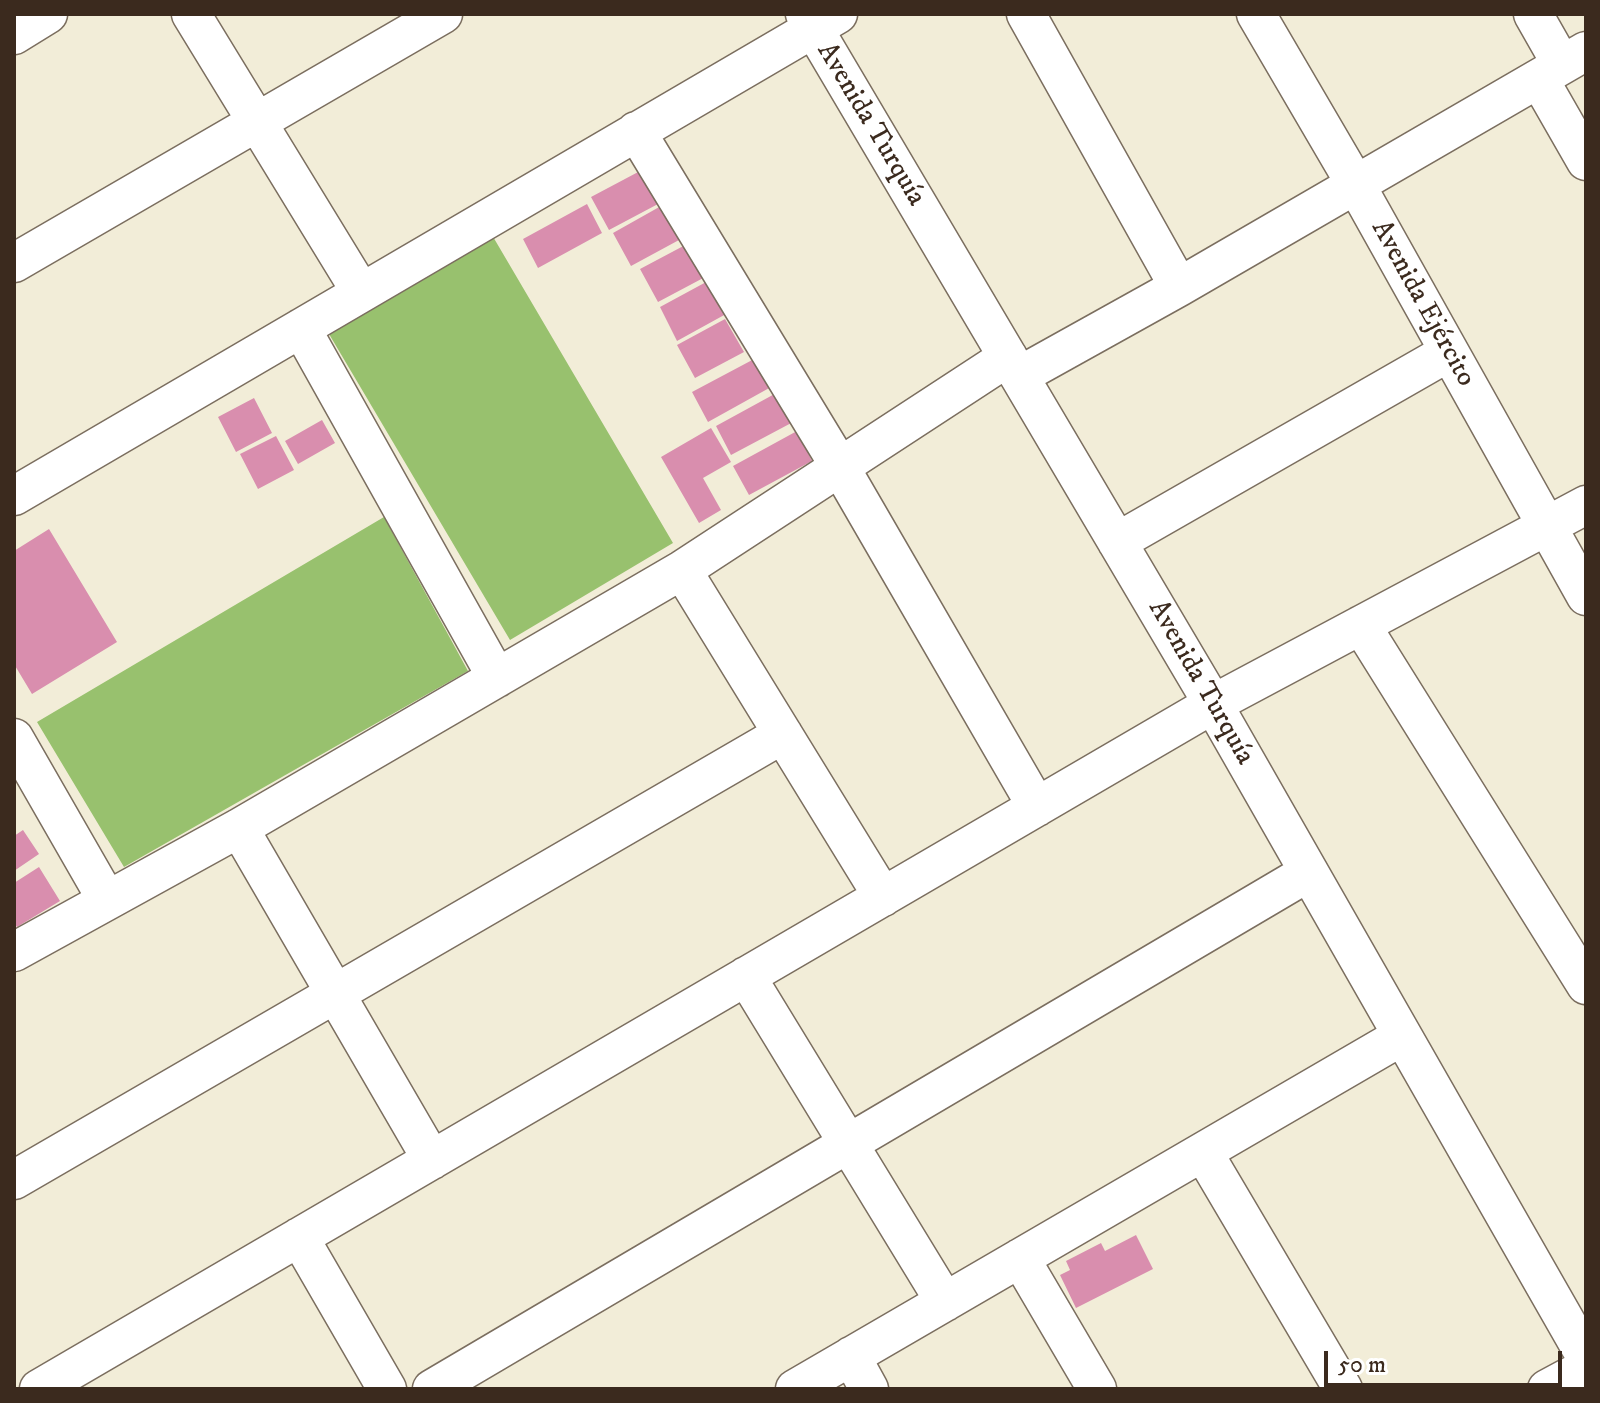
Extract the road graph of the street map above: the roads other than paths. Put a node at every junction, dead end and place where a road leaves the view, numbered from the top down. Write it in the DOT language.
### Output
graph roads {
  1 [pos="48,14"];
  2 [pos="191,14"];
  3 [pos="443,14"];
  4 [pos="1026,14"];
  5 [pos="1256,14"];
  6 [pos="1533,14"];
  7 [pos="819,19"];
  8 [pos="14,35"];
  9 [pos="1563,65"];
  10 [pos="257,123"];
  11 [pos="636,131"];
  12 [pos="1586,161"];
  13 [pos="1356,185"];
  14 [pos="14,263"];
  15 [pos="1179,287"];
  16 [pos="361,292"];
  17 [pos="301,328"];
  18 [pos="1449,352"];
  19 [pos="1013,366"];
  20 [pos="840,467"];
  21 [pos="14,496"];
  22 [pos="1586,505"];
  23 [pos="1545,526"];
  24 [pos="1117,542"];
  25 [pos="682,570"];
  26 [pos="1586,596"];
  27 [pos="1361,625"];
  28 [pos="497,678"];
  29 [pos="1213,704"];
  30 [pos="783,734"];
  31 [pos="14,738"];
  32 [pos="1037,807"];
  33 [pos="239,828"];
  34 [pos="1309,872"];
  35 [pos="883,897"];
  36 [pos="107,900"];
  37 [pos="14,952"];
  38 [pos="746,976"];
  39 [pos="1586,985"];
  40 [pos="336,994"];
  41 [pos="1402,1036"];
  42 [pos="848,1144"];
  43 [pos="1203,1152"];
  44 [pos="432,1160"];
  45 [pos="14,1180"];
  46 [pos="299,1237"];
  47 [pos="1020,1258"];
  48 [pos="945,1302"];
  49 [pos="851,1356"];
  50 [pos="1586,1357"];
  51 [pos="1586,1368"];
  52 [pos="39,1389"];
  53 [pos="387,1389"];
  54 [pos="432,1389"];
  55 [pos="795,1389"];
  56 [pos="869,1389"];
  57 [pos="1097,1389"];
  58 [pos="1343,1389"];
  59 [pos="1547,1389"];
  1 -- 8 [label="street"];
  2 -- 10 [label="street"];
  3 -- 10 [label="street"];
  4 -- 15 [label="street"];
  5 -- 13 [label="street, Avenida Ejército"];
  6 -- 9 [label="street"];
  7 -- 11 [label="street"];
  7 -- 19 [label="street, Avenida Turquía"];
  9 -- 12 [label="street"];
  9 -- 13 [label="street"];
  10 -- 14 [label="street"];
  10 -- 16 [label="street"];
  11 -- 16 [label="street"];
  11 -- 20 [label="street"];
  13 -- 15 [label="street"];
  13 -- 18 [label="street, Avenida Ejército"];
  15 -- 19 [label="street"];
  16 -- 17 [label="street"];
  17 -- 21 [label="street"];
  17 -- 28 [label="street"];
  18 -- 23 [label="street, Avenida Ejército"];
  18 -- 24 [label="street"];
  19 -- 20 [label="street"];
  19 -- 24 [label="street, Avenida Turquía"];
  20 -- 25 [label="street"];
  20 -- 32 [label="street"];
  22 -- 23 [label="street"];
  23 -- 26 [label="street, Avenida Ejército"];
  23 -- 27 [label="street"];
  24 -- 29 [label="street, Avenida Turquía"];
  25 -- 28 [label="street"];
  25 -- 30 [label="street"];
  27 -- 29 [label="street"];
  27 -- 39 [label="street"];
  28 -- 33 [label="street"];
  29 -- 32 [label="street"];
  29 -- 34 [label="street, Avenida Turquía"];
  30 -- 35 [label="street"];
  30 -- 40 [label="street"];
  31 -- 36 [label="street"];
  32 -- 35 [label="street"];
  33 -- 36 [label="street"];
  33 -- 40 [label="street"];
  34 -- 41 [label="street, Avenida Turquía"];
  34 -- 42 [label="street"];
  35 -- 38 [label="street"];
  36 -- 37 [label="street"];
  38 -- 42 [label="street"];
  38 -- 44 [label="street"];
  40 -- 44 [label="street"];
  40 -- 45 [label="street"];
  41 -- 43 [label="street"];
  41 -- 50 [label="street, Avenida Turquía"];
  42 -- 48 [label="street"];
  42 -- 54 [label="street"];
  43 -- 47 [label="street"];
  43 -- 58 [label="street"];
  44 -- 46 [label="street"];
  46 -- 52 [label="street"];
  46 -- 53 [label="street"];
  47 -- 48 [label="street"];
  47 -- 57 [label="street"];
  48 -- 49 [label="street"];
  49 -- 55 [label="street"];
  49 -- 56 [label="street"];
  51 -- 59 [label="street"];
}
